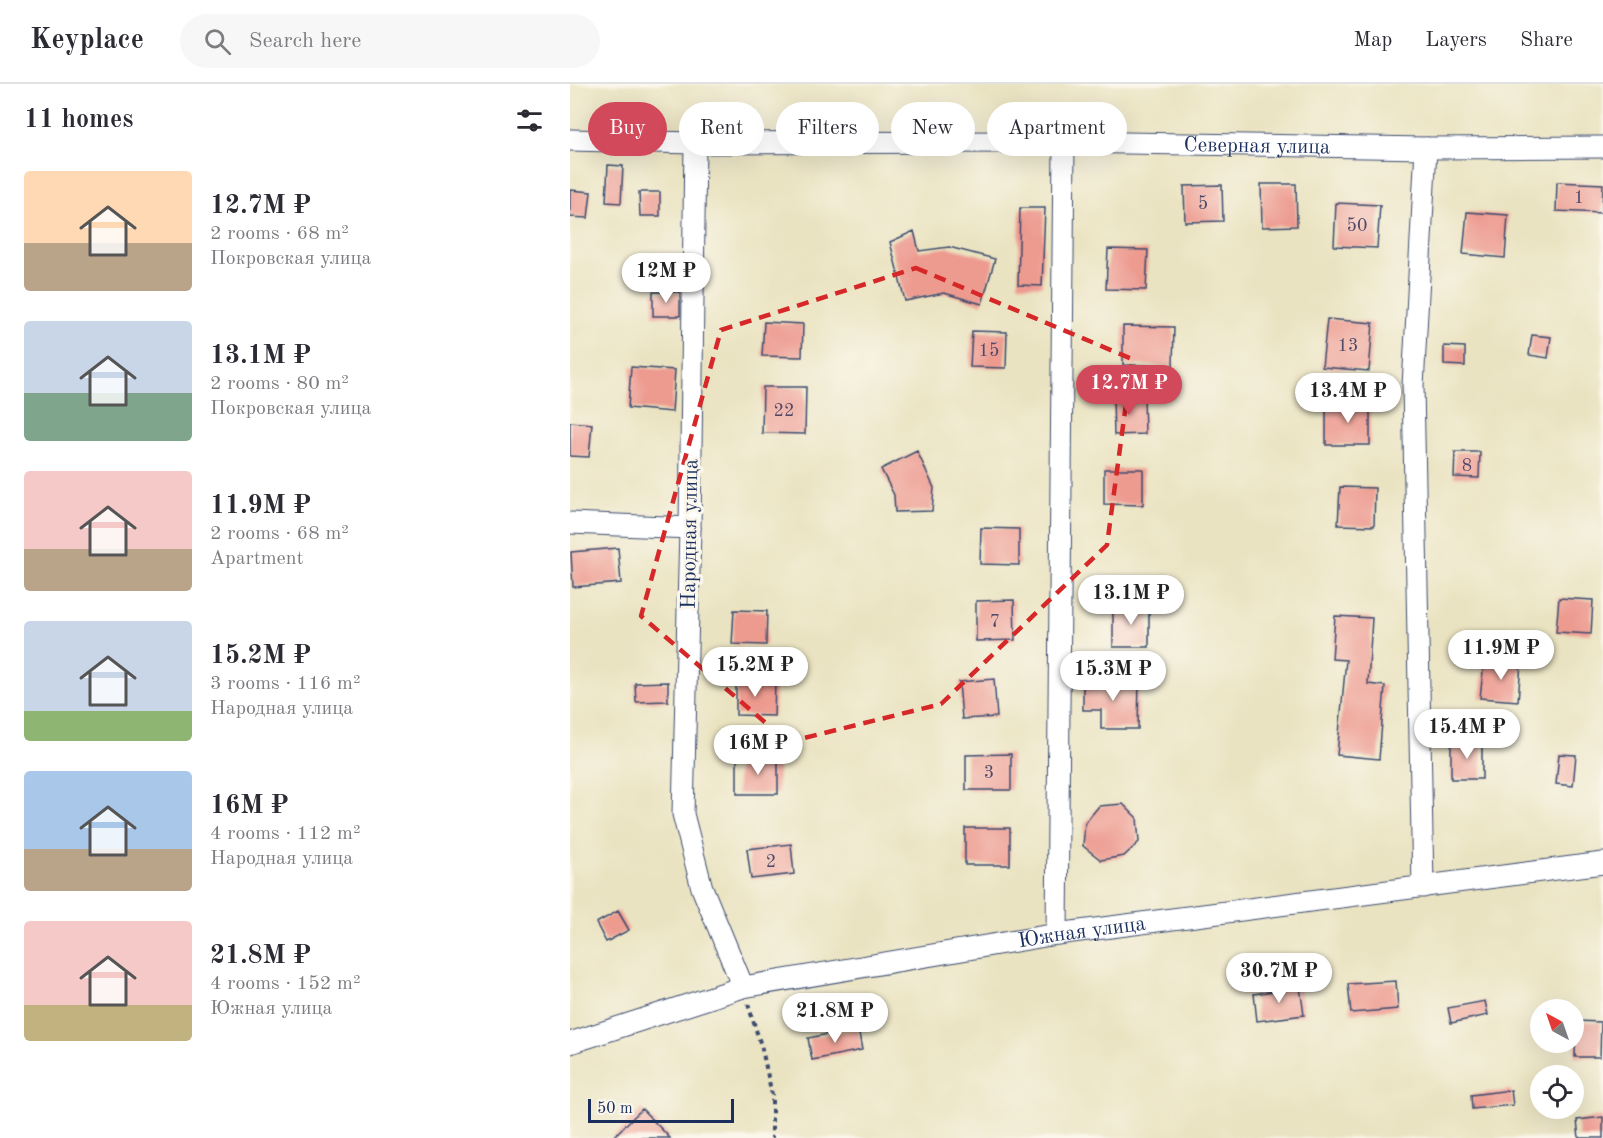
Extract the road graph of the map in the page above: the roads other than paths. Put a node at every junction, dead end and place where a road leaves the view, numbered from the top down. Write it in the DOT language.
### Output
graph roads {
  1 [pos="570,140"];
  2 [pos="987,142"];
  3 [pos="679,143"];
  4 [pos="764,143"];
  5 [pos="1127,143"];
  6 [pos="1603,147"];
  7 [pos="1426,148"];
  8 [pos="695,156"];
  9 [pos="1064,156"];
  10 [pos="570,524"];
  11 [pos="690,528"];
  12 [pos="1603,863"];
  13 [pos="1423,886"];
  14 [pos="1056,934"];
  15 [pos="743,987"];
  16 [pos="570,1043"];
  1 -- 3 [label="street, Северная улица"];
  2 -- 4 [label="street, Северная улица"];
  5 -- 7 [label="street, Северная улица"];
  6 -- 7 [label="street, Северная улица"];
  7 -- 13 [label="street"];
  8 -- 11 [label="street, Народная улица"];
  9 -- 14 [label="street"];
  10 -- 11 [label="street"];
  11 -- 15 [label="street, Народная улица"];
  12 -- 13 [label="street, Южная улица"];
  13 -- 14 [label="street, Южная улица"];
  14 -- 15 [label="street, Южная улица"];
  15 -- 16 [label="street, Южная улица"];
}
